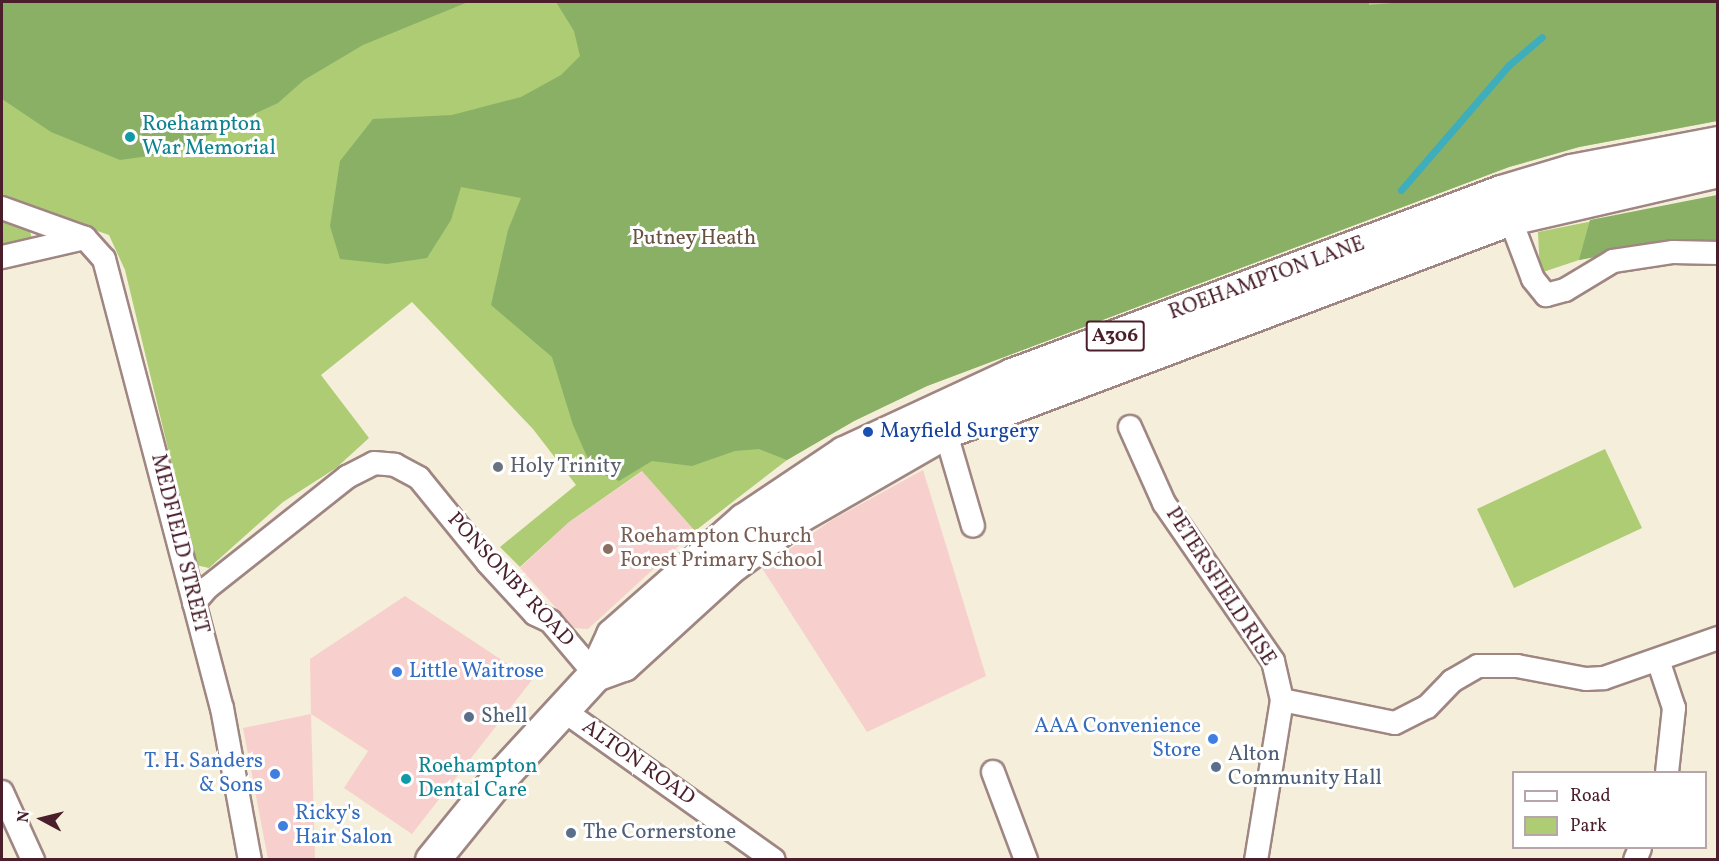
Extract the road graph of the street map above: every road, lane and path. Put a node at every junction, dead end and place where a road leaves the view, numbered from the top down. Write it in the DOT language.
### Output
graph roads {
  1 [pos="1718,143"];
  2 [pos="1718,170"];
  3 [pos="1505,205"];
  4 [pos="2,208"];
  5 [pos="86,238"];
  6 [pos="1718,253"];
  7 [pos="2,257"];
  8 [pos="942,419"];
  9 [pos="1130,427"];
  10 [pos="973,526"];
  11 [pos="194,603"];
  12 [pos="1718,638"];
  13 [pos="1658,660"];
  14 [pos="595,674"];
  15 [pos="1282,700"];
  16 [pos="560,708"];
  17 [pos="1667,771"];
  18 [pos="993,772"];
  19 [pos="2,792"];
  20 [pos="771,859"];
  21 [pos="33,860"];
  22 [pos="250,860"];
  23 [pos="432,860"];
  24 [pos="1026,860"];
  25 [pos="1256,860"];
  1 -- 3 [label="highway, ROEHAMPTON LANE / A306"];
  2 -- 3 [label="highway, ROEHAMPTON LANE / A306"];
  3 -- 6 [label="street"];
  3 -- 8 [label="highway, ROEHAMPTON LANE / A306"];
  4 -- 5 [label="street"];
  5 -- 7 [label="street"];
  5 -- 11 [label="street, MEDFIELD STREET"];
  8 -- 10 [label="street"];
  8 -- 14 [label="highway, ROEHAMPTON LANE / A306"];
  9 -- 15 [label="street, PETERSFIELD RISE"];
  11 -- 14 [label="street, PONSONBY ROAD"];
  11 -- 22 [label="street, MEDFIELD STREET"];
  12 -- 13 [label="street"];
  13 -- 15 [label="street"];
  13 -- 17 [label="street"];
  14 -- 16 [label="highway, ROEHAMPTON LANE / A306"];
  15 -- 25 [label="street, PETERSFIELD RISE"];
  16 -- 20 [label="street, ALTON ROAD"];
  16 -- 23 [label="highway, ROEHAMPTON LANE / A306"];
  18 -- 24 [label="street"];
  19 -- 21 [label="street"];
}
